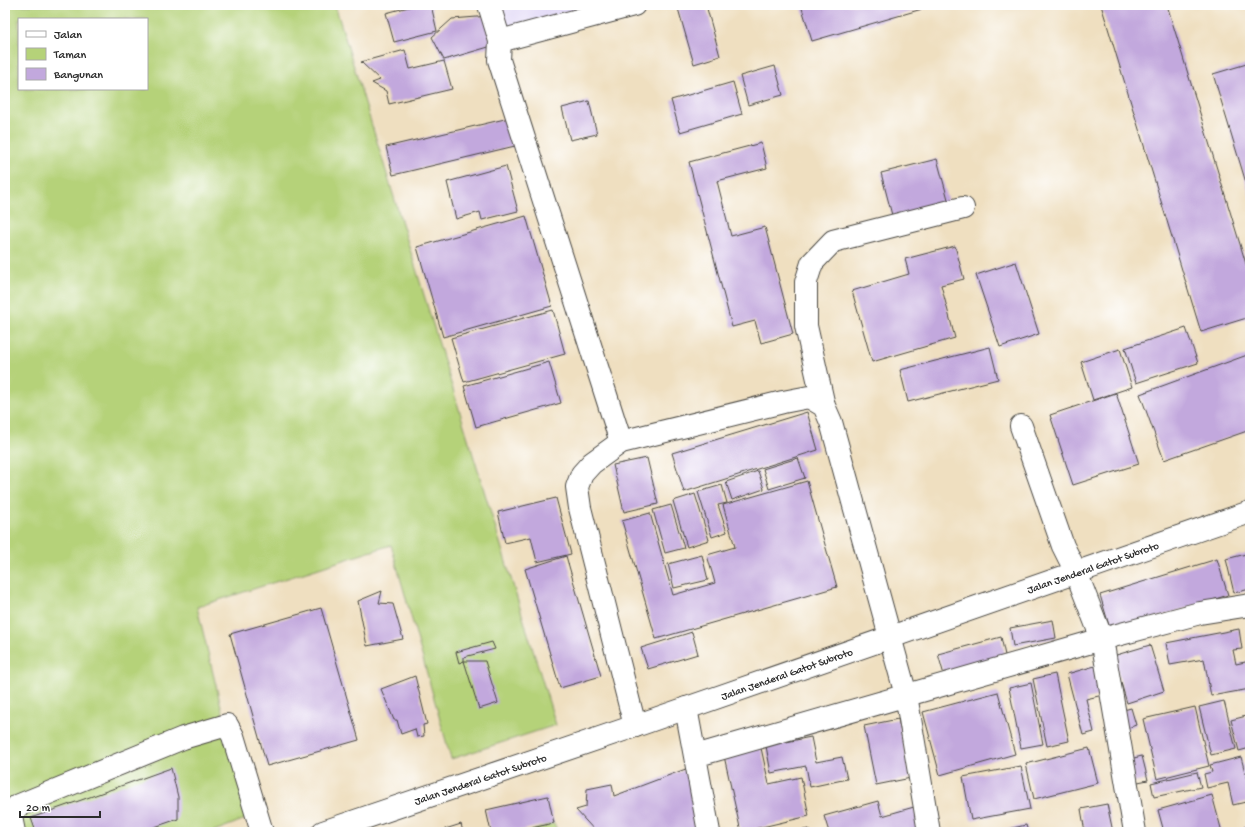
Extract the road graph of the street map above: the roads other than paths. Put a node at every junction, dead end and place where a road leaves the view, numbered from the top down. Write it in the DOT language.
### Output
graph roads {
  1 [pos="489,5"];
  2 [pos="634,5"];
  3 [pos="500,41"];
  4 [pos="963,208"];
  5 [pos="824,406"];
  6 [pos="1021,426"];
  7 [pos="621,442"];
  8 [pos="1250,512"];
  9 [pos="1076,572"];
  10 [pos="1250,605"];
  11 [pos="890,638"];
  12 [pos="1102,639"];
  13 [pos="906,695"];
  14 [pos="686,708"];
  15 [pos="635,726"];
  16 [pos="695,756"];
  17 [pos="14,832"];
  18 [pos="262,832"];
  19 [pos="323,832"];
  20 [pos="708,832"];
  21 [pos="929,832"];
  22 [pos="1135,832"];
  1 -- 3 [label="main road"];
  2 -- 3 [label="main road"];
  3 -- 7 [label="main road"];
  4 -- 5 [label="main road"];
  5 -- 7 [label="main road"];
  5 -- 11 [label="main road"];
  6 -- 9 [label="main road"];
  7 -- 15 [label="main road"];
  8 -- 9 [label="main road, Jalan Jenderal Gatot Subroto"];
  9 -- 11 [label="main road, Jalan Jenderal Gatot Subroto"];
  9 -- 12 [label="main road"];
  10 -- 12 [label="main road"];
  11 -- 13 [label="main road"];
  11 -- 14 [label="main road, Jalan Jenderal Gatot Subroto"];
  12 -- 13 [label="main road"];
  12 -- 22 [label="main road"];
  13 -- 16 [label="main road"];
  13 -- 21 [label="main road"];
  14 -- 15 [label="main road, Jalan Jenderal Gatot Subroto"];
  14 -- 16 [label="main road"];
  15 -- 19 [label="main road, Jalan Jenderal Gatot Subroto"];
  16 -- 20 [label="main road"];
  17 -- 18 [label="main road"];
}
